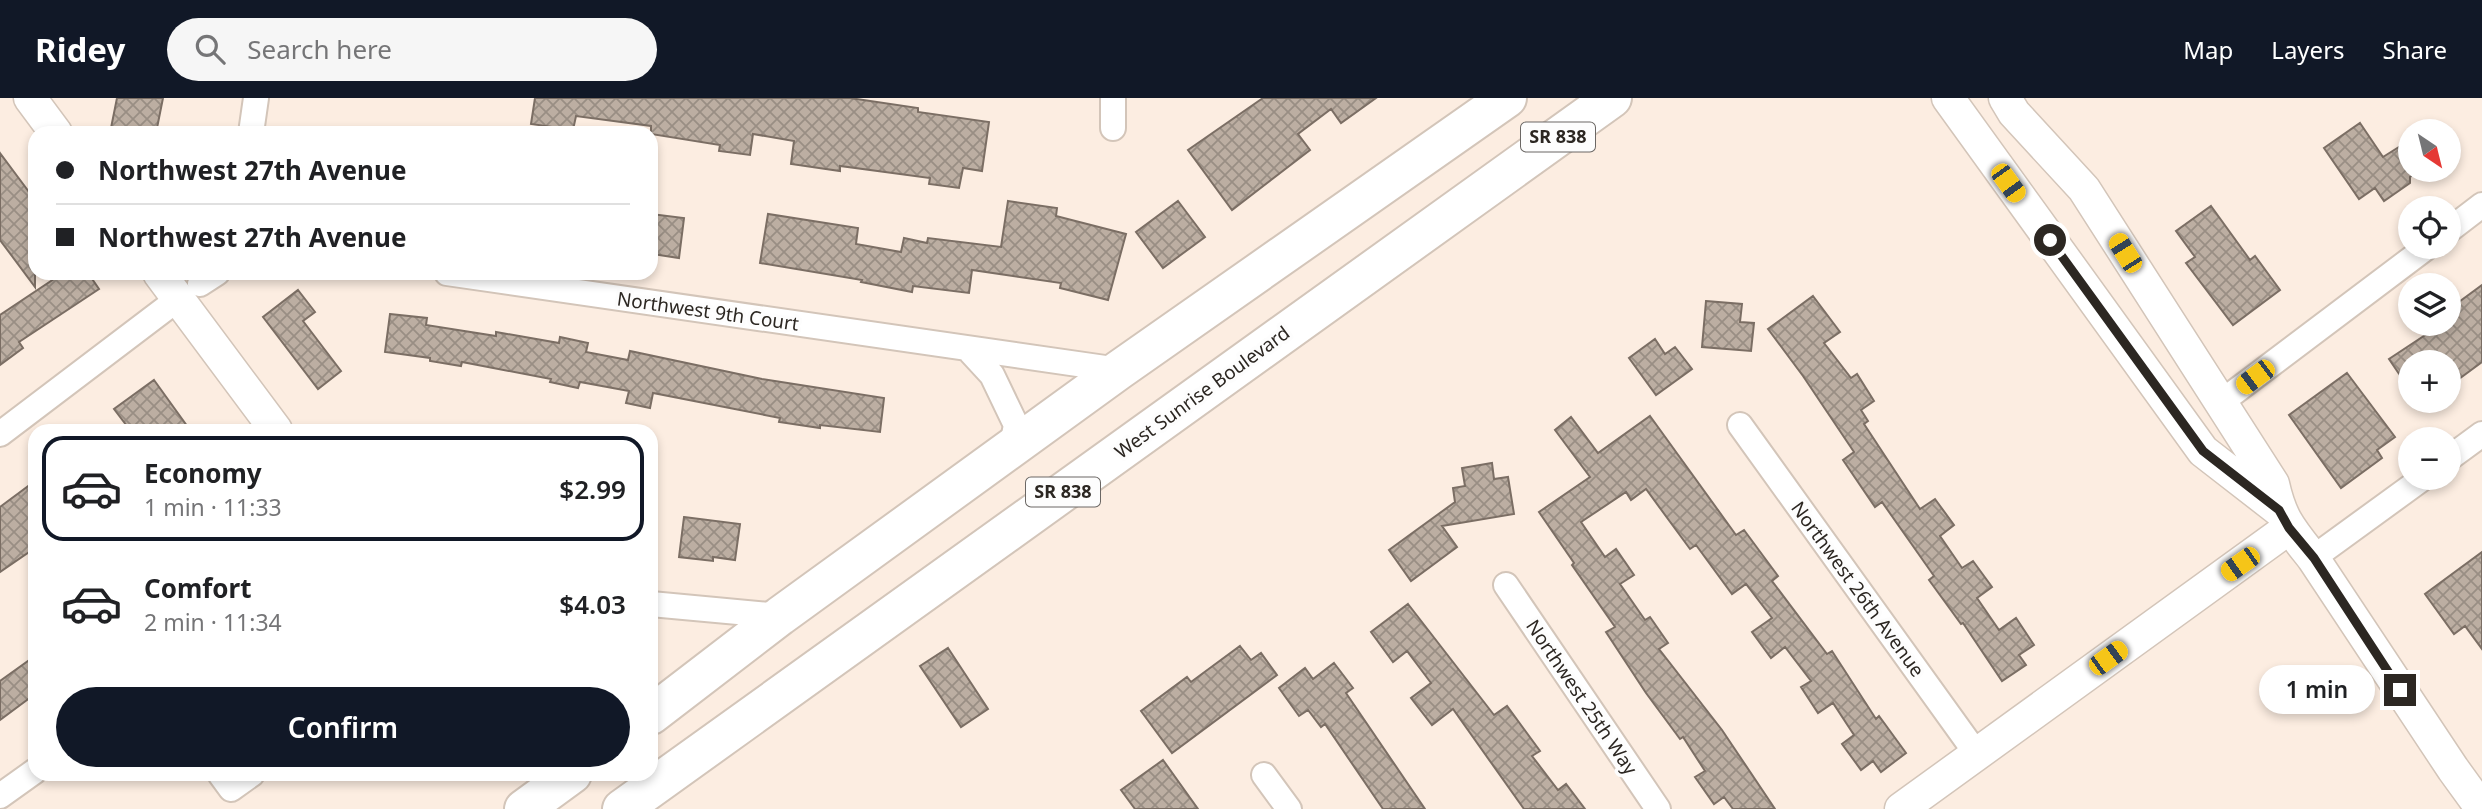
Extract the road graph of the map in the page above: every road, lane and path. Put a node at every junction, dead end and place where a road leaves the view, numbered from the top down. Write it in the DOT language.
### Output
graph roads {
  1 [pos="30,98"];
  2 [pos="256,98"];
  3 [pos="1113,98"];
  4 [pos="1507,98"];
  5 [pos="1612,98"];
  6 [pos="1948,98"];
  7 [pos="2005,98"];
  8 [pos="51,126"];
  9 [pos="252,126"];
  10 [pos="1113,128"];
  11 [pos="2482,205"];
  12 [pos="2461,220"];
  13 [pos="2411,259"];
  14 [pos="495,280"];
  15 [pos="201,282"];
  16 [pos="968,349"];
  17 [pos="1119,370"];
  18 [pos="2220,403"];
  19 [pos="271,424"];
  20 [pos="1740,425"];
  21 [pos="0,434"];
  22 [pos="2482,434"];
  23 [pos="2461,449"];
  24 [pos="1011,450"];
  25 [pos="2407,490"];
  26 [pos="2284,519"];
  27 [pos="2314,558"];
  28 [pos="1506,585"];
  29 [pos="658,605"];
  30 [pos="780,617"];
  31 [pos="658,711"];
  32 [pos="1976,753"];
  33 [pos="1264,775"];
  34 [pos="28,776"];
  35 [pos="225,781"];
  36 [pos="242,781"];
  37 [pos="0,796"];
  38 [pos="622,809"];
  39 [pos="1289,809"];
  40 [pos="1658,809"];
  41 [pos="1901,809"];
  42 [pos="2482,809"];
  1 -- 8 [label="street"];
  2 -- 9 [label="street"];
  3 -- 10 [label="street"];
  4 -- 17 [label="main road, SR 838"];
  5 -- 38 [label="main road, West Sunrise Boulevard / SR 838"];
  6 -- 26 [label="street"];
  7 -- 18 [label="street"];
  11 -- 12 [label="street"];
  13 -- 18 [label="street"];
  14 -- 16 [label="street, Northwest 9th Court"];
  15 -- 19 [label="street"];
  15 -- 21 [label="street"];
  16 -- 17 [label="street, Northwest 9th Court"];
  16 -- 24 [label="street"];
  17 -- 24 [label="main road, SR 838"];
  18 -- 26 [label="street"];
  20 -- 32 [label="street, Northwest 26th Avenue"];
  22 -- 23 [label="street"];
  24 -- 30 [label="main road, SR 838"];
  25 -- 27 [label="street"];
  26 -- 27 [label="street"];
  26 -- 32 [label="street"];
  27 -- 42 [label="street"];
  28 -- 40 [label="street, Northwest 25th Way"];
  29 -- 30 [label="street"];
  30 -- 31 [label="main road, SR 838"];
  32 -- 41 [label="street"];
  33 -- 39 [label="street"];
  34 -- 37 [label="street"];
  35 -- 36 [label="street"];
}
